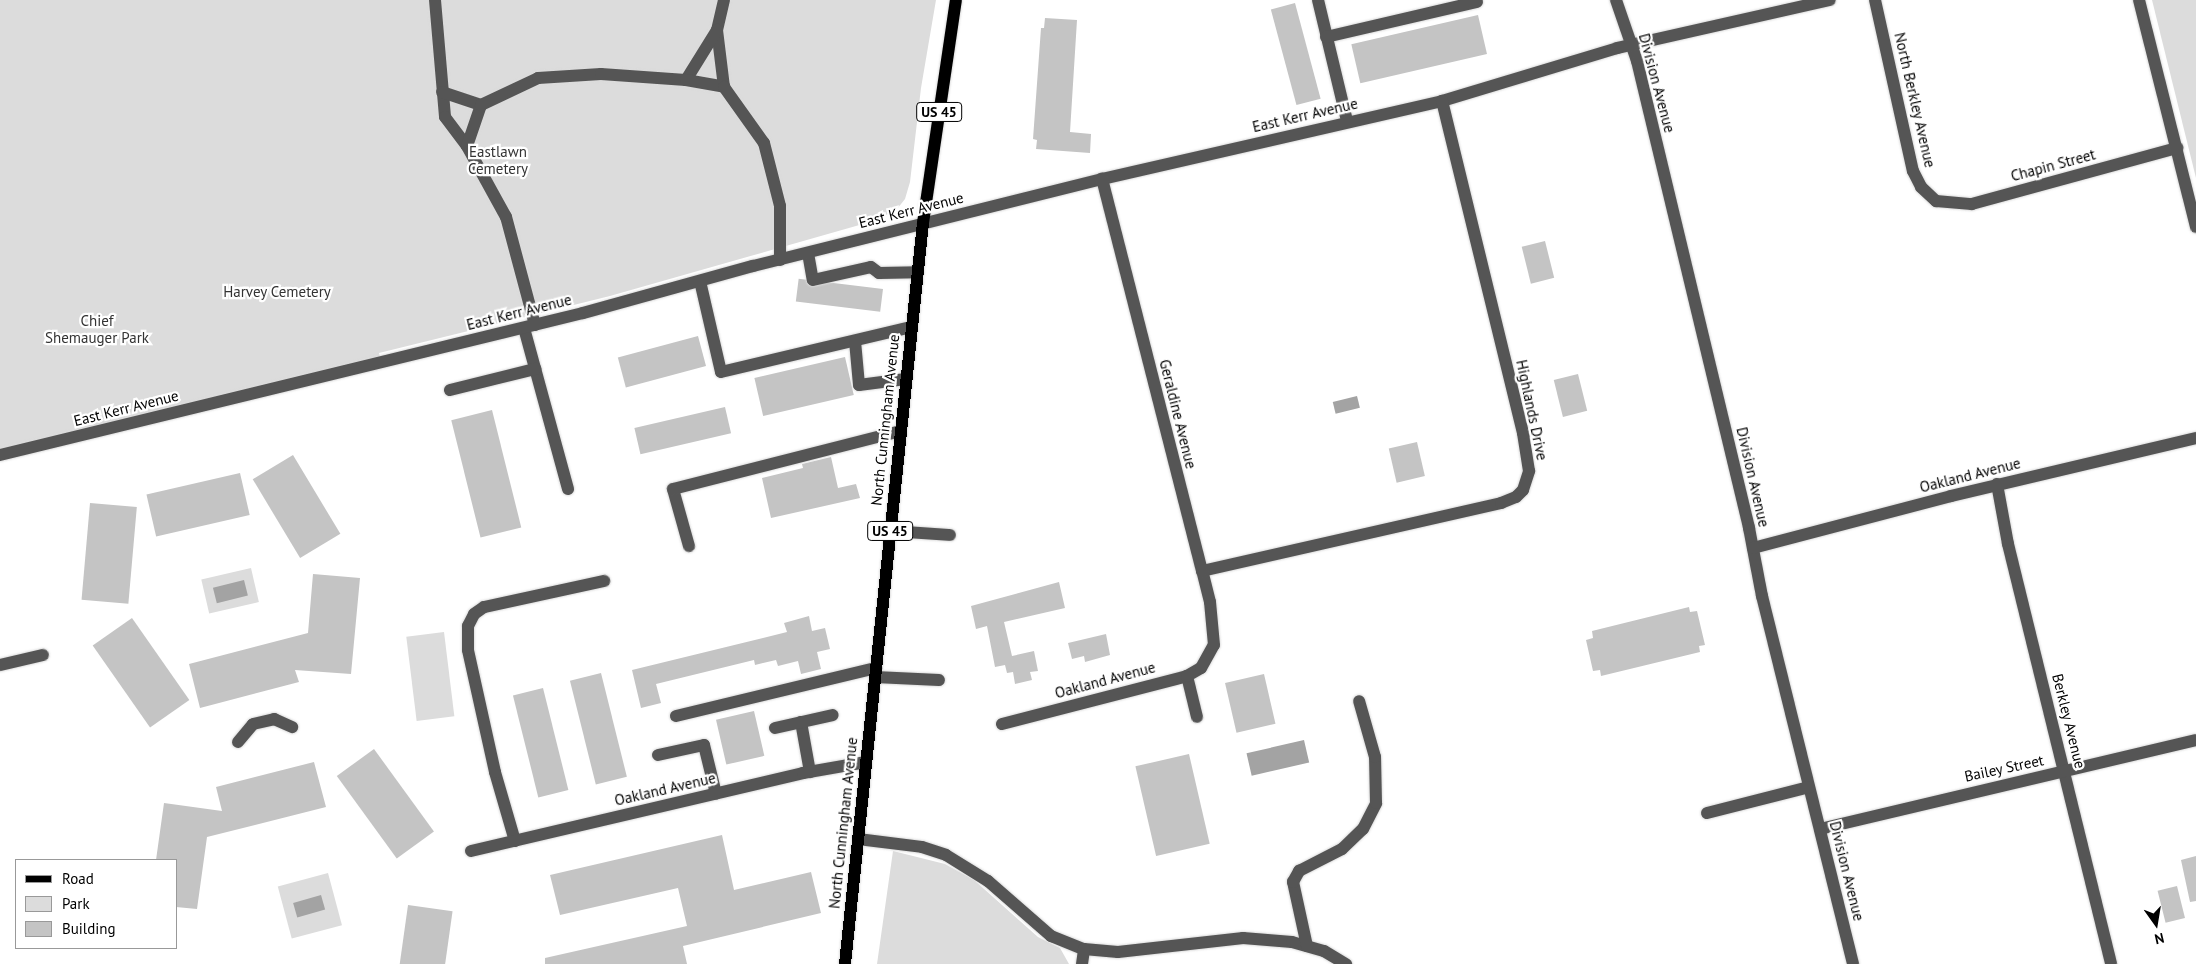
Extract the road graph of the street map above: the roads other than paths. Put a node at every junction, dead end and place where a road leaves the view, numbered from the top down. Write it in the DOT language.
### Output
graph roads {
  1 [pos="435,0"];
  2 [pos="724,0"];
  3 [pos="956,0"];
  4 [pos="1318,0"];
  5 [pos="1616,0"];
  6 [pos="1830,0"];
  7 [pos="1875,0"];
  8 [pos="2139,0"];
  9 [pos="1477,2"];
  10 [pos="717,30"];
  11 [pos="1326,37"];
  12 [pos="1632,45"];
  13 [pos="686,80"];
  14 [pos="724,87"];
  15 [pos="442,92"];
  16 [pos="1442,101"];
  17 [pos="481,105"];
  18 [pos="1347,121"];
  19 [pos="467,146"];
  20 [pos="2177,148"];
  21 [pos="1102,179"];
  22 [pos="1936,201"];
  23 [pos="923,223"];
  24 [pos="2196,227"];
  25 [pos="808,253"];
  26 [pos="780,260"];
  27 [pos="918,272"];
  28 [pos="700,281"];
  29 [pos="530,326"];
  30 [pos="912,327"];
  31 [pos="855,341"];
  32 [pos="535,369"];
  33 [pos="906,379"];
  34 [pos="450,390"];
  35 [pos="900,431"];
  36 [pos="2196,438"];
  37 [pos="0,455"];
  38 [pos="1997,484"];
  39 [pos="568,489"];
  40 [pos="890,531"];
  41 [pos="950,535"];
  42 [pos="689,546"];
  43 [pos="1753,548"];
  44 [pos="1202,571"];
  45 [pos="604,581"];
  46 [pos="43,655"];
  47 [pos="1209,657"];
  48 [pos="0,665"];
  49 [pos="875,672"];
  50 [pos="1187,676"];
  51 [pos="939,680"];
  52 [pos="1359,701"];
  53 [pos="834,715"];
  54 [pos="676,716"];
  55 [pos="1197,717"];
  56 [pos="801,722"];
  57 [pos="1002,724"];
  58 [pos="292,727"];
  59 [pos="775,728"];
  60 [pos="2196,740"];
  61 [pos="238,742"];
  62 [pos="658,755"];
  63 [pos="866,762"];
  64 [pos="810,772"];
  65 [pos="2064,772"];
  66 [pos="1809,787"];
  67 [pos="716,794"];
  68 [pos="1707,813"];
  69 [pos="1820,829"];
  70 [pos="858,839"];
  71 [pos="515,841"];
  72 [pos="471,851"];
  73 [pos="1307,946"];
  74 [pos="1084,949"];
  75 [pos="845,964"];
  76 [pos="1082,964"];
  77 [pos="1346,964"];
  78 [pos="1853,964"];
  79 [pos="2111,964"];
  1 -- 15 [label="street"];
  2 -- 10 [label="street"];
  3 -- 23 [label="main road, North Cunningham Avenue / US 45"];
  4 -- 11 [label="street"];
  5 -- 12 [label="street, Division Avenue"];
  6 -- 12 [label="street, East Kerr Avenue"];
  7 -- 22 [label="street, North Berkley Avenue"];
  8 -- 20 [label="street"];
  9 -- 11 [label="street"];
  10 -- 13 [label="street"];
  10 -- 14 [label="street"];
  11 -- 18 [label="street"];
  12 -- 16 [label="street, East Kerr Avenue"];
  12 -- 43 [label="street, Division Avenue"];
  13 -- 14 [label="street"];
  13 -- 17 [label="street"];
  14 -- 26 [label="street"];
  15 -- 17 [label="street"];
  15 -- 19 [label="street"];
  16 -- 18 [label="street, East Kerr Avenue"];
  16 -- 44 [label="street, Highlands Drive"];
  17 -- 19 [label="street"];
  18 -- 21 [label="street, East Kerr Avenue"];
  19 -- 29 [label="street"];
  20 -- 22 [label="street, Chapin Street"];
  20 -- 24 [label="street"];
  21 -- 23 [label="street, East Kerr Avenue"];
  21 -- 44 [label="street, Geraldine Avenue"];
  23 -- 25 [label="street, East Kerr Avenue"];
  23 -- 27 [label="main road, North Cunningham Avenue / US 45"];
  25 -- 26 [label="street, East Kerr Avenue"];
  25 -- 27 [label="street"];
  26 -- 28 [label="street, East Kerr Avenue"];
  27 -- 30 [label="main road, North Cunningham Avenue / US 45"];
  28 -- 29 [label="street, East Kerr Avenue"];
  28 -- 31 [label="street"];
  29 -- 32 [label="street"];
  29 -- 37 [label="street, East Kerr Avenue"];
  30 -- 31 [label="street"];
  30 -- 33 [label="main road, North Cunningham Avenue / US 45"];
  31 -- 33 [label="street"];
  32 -- 34 [label="street"];
  32 -- 39 [label="street"];
  33 -- 35 [label="main road, North Cunningham Avenue / US 45"];
  35 -- 40 [label="main road, North Cunningham Avenue / US 45"];
  35 -- 42 [label="street"];
  36 -- 38 [label="street, Oakland Avenue"];
  38 -- 43 [label="street, Oakland Avenue"];
  38 -- 65 [label="street, Berkley Avenue"];
  40 -- 41 [label="street"];
  40 -- 49 [label="main road, North Cunningham Avenue / US 45"];
  43 -- 66 [label="street, Division Avenue"];
  44 -- 47 [label="street, Geraldine Avenue"];
  45 -- 71 [label="street"];
  46 -- 48 [label="street"];
  47 -- 50 [label="street, Oakland Avenue"];
  49 -- 51 [label="street"];
  49 -- 54 [label="street"];
  49 -- 63 [label="main road, North Cunningham Avenue / US 45"];
  50 -- 55 [label="street"];
  50 -- 57 [label="street, Oakland Avenue"];
  52 -- 73 [label="street"];
  53 -- 56 [label="street"];
  56 -- 59 [label="street"];
  56 -- 64 [label="street"];
  58 -- 61 [label="street"];
  60 -- 65 [label="street, Bailey Street"];
  62 -- 67 [label="street"];
  63 -- 64 [label="street, Oakland Avenue"];
  63 -- 70 [label="main road, North Cunningham Avenue / US 45"];
  64 -- 67 [label="street, Oakland Avenue"];
  65 -- 69 [label="street, Bailey Street"];
  65 -- 79 [label="street, Berkley Avenue"];
  66 -- 68 [label="street"];
  66 -- 69 [label="street, Division Avenue"];
  67 -- 71 [label="street, Oakland Avenue"];
  69 -- 78 [label="street, Division Avenue"];
  70 -- 74 [label="street"];
  70 -- 75 [label="main road, North Cunningham Avenue / US 45"];
  71 -- 72 [label="street, Oakland Avenue"];
  73 -- 74 [label="street"];
  73 -- 77 [label="street"];
  74 -- 76 [label="street"];
}
